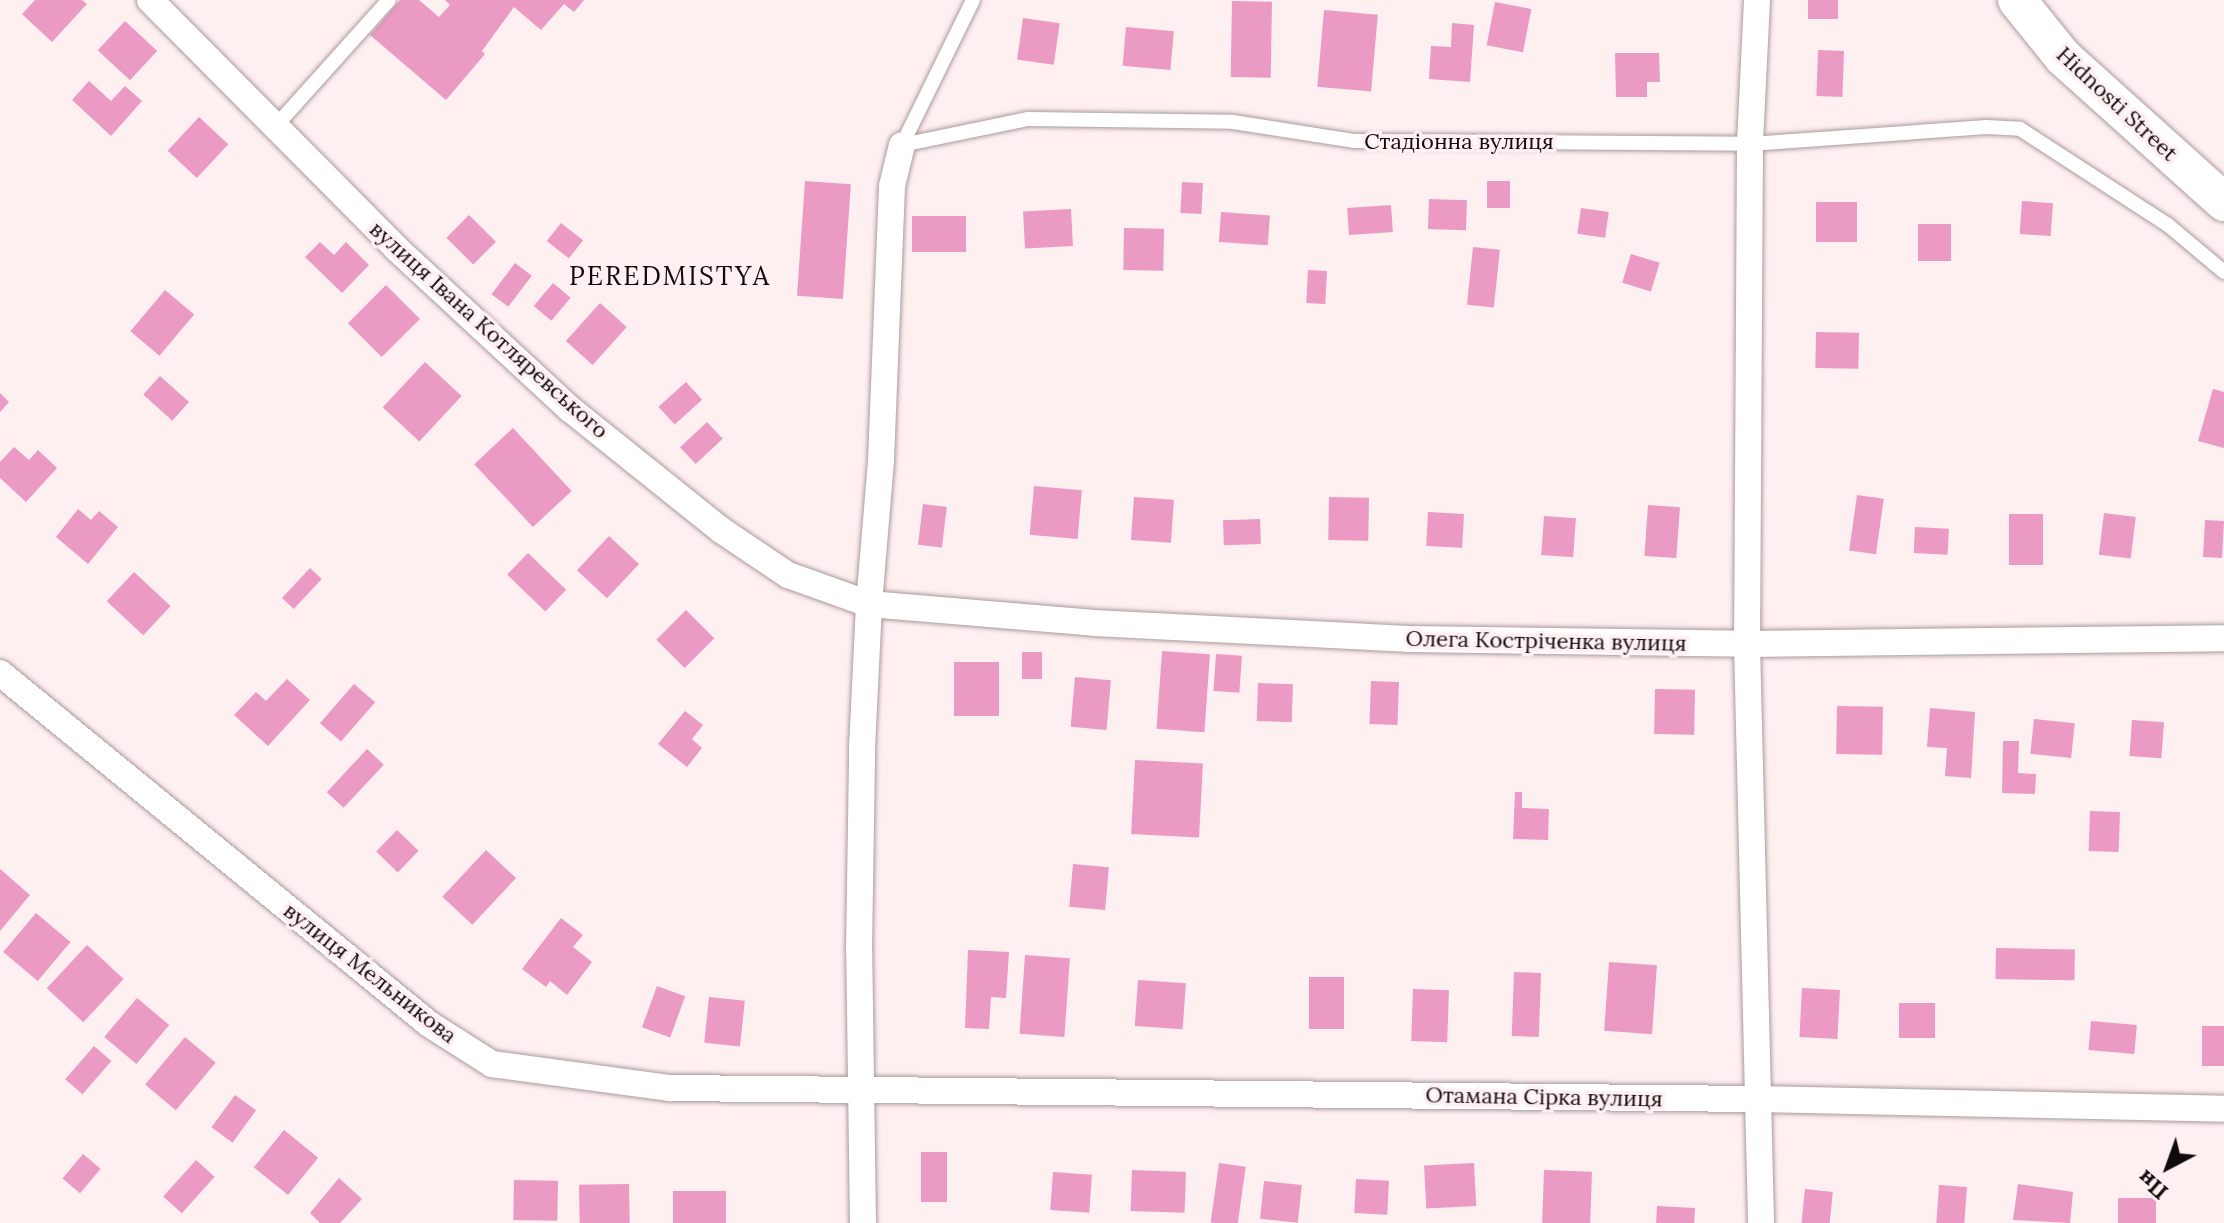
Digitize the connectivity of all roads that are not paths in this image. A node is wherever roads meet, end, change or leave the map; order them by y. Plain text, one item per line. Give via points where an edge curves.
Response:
1 (150, 0) edge
2 (389, 0) edge
3 (973, 0) edge
4 (1757, 0) edge
5 (2017, 0) edge
6 (274, 128) junction
7 (1750, 144) junction
8 (902, 145) junction
9 (2224, 202) edge
10 (2224, 272) edge
11 (869, 604) junction
12 (2224, 638) edge
13 (1747, 644) junction
14 (0, 673) edge
15 (863, 1091) junction
16 (1758, 1099) junction
17 (2224, 1109) edge
18 (863, 1223) edge
19 (1761, 1223) edge

1 - 6 street, вулиця Івана Котляревського
2 - 6 lane
3 - 8 lane
4 - 7 street
5 - 9 main road, Hidnosti Street via 2063,57
6 - 11 street, вулиця Івана Котляревського via 593,428 721,530 788,575
7 - 8 lane, Стадіонна вулиця via 1354,141 1233,122 1028,119
7 - 10 lane, Стадіонна вулиця via 2020,129 2168,225
7 - 13 street
8 - 11 street via 892,186 881,460
11 - 13 street, Олега Костріченка вулиця via 1094,623 1408,639
11 - 15 street via 859,950
12 - 13 street, Олега Костріченка вулиця
13 - 16 street
14 - 15 street, вулиця Мельникова via 429,1024 492,1064 670,1088
15 - 16 street, Отамана Сірка вулиця
15 - 18 street
16 - 17 street, Отамана Сірка вулиця
16 - 19 street

